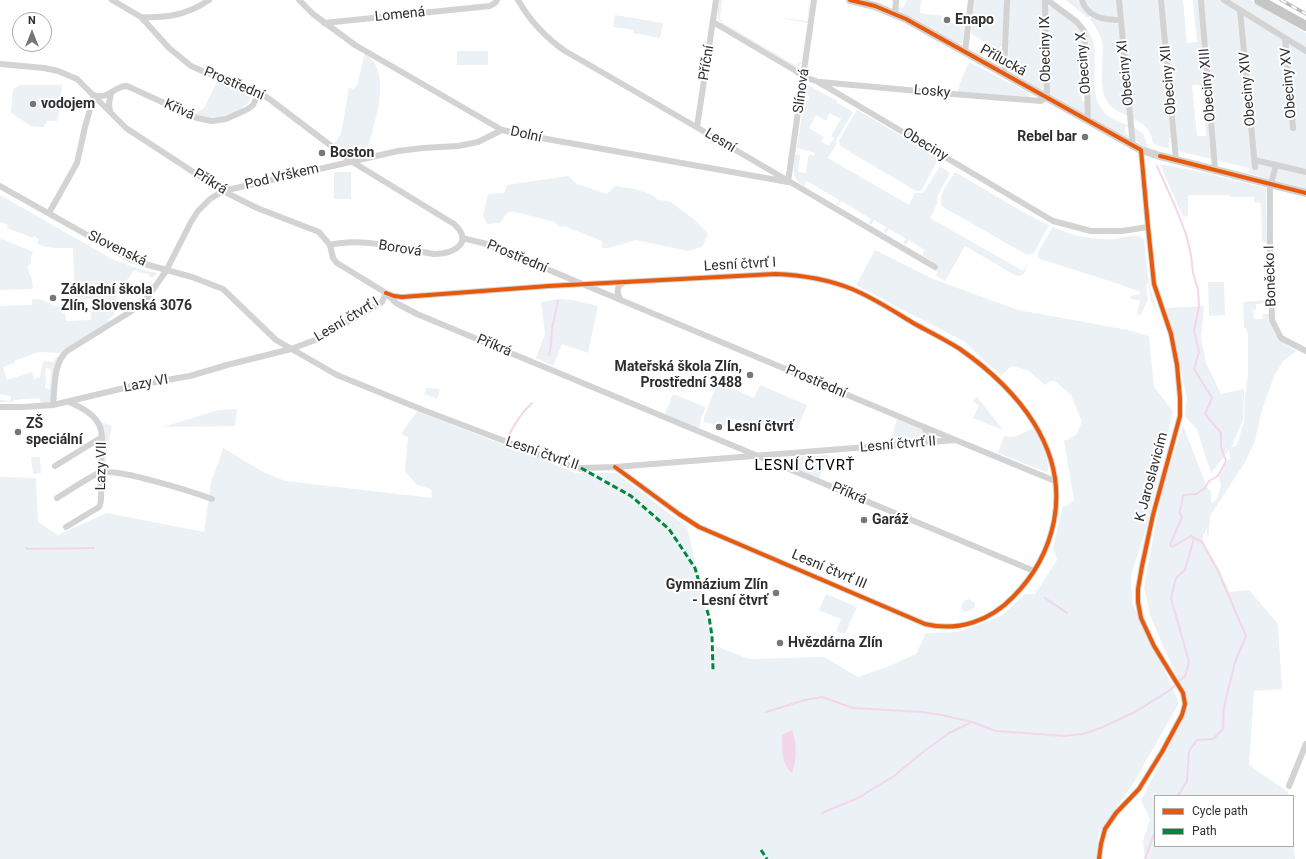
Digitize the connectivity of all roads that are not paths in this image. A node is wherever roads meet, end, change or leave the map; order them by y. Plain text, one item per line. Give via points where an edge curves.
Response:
1 (112, 0) edge
2 (209, 0) edge
3 (299, 0) edge
4 (497, 0) edge
5 (518, 0) edge
6 (716, 0) edge
7 (814, 0) edge
8 (850, 0) edge
9 (896, 0) edge
10 (971, 0) edge
11 (1007, 0) edge
12 (1082, 0) edge
13 (1118, 0) edge
14 (1161, 0) edge
15 (1201, 0) edge
16 (1224, 0) edge
17 (1259, 0) edge
18 (863, 1) edge
19 (1045, 1) edge
20 (1240, 10) junction
21 (895, 14) junction
22 (141, 17) junction
23 (1121, 20) junction
24 (714, 22) junction
25 (324, 23) junction
26 (1306, 26) edge
27 (1285, 38) junction
28 (1306, 51) edge
29 (965, 52) junction
30 (0, 64) edge
31 (1004, 74) junction
32 (804, 77) junction
33 (816, 81) junction
34 (258, 92) junction
35 (111, 94) junction
36 (94, 95) junction
37 (1046, 97) junction
38 (111, 113) junction
39 (1088, 121) junction
40 (698, 127) junction
41 (1293, 128) dead end
42 (502, 130) junction
43 (1133, 146) junction
44 (1142, 150) junction
45 (1176, 160) junction
46 (1254, 160) junction
47 (351, 161) junction
48 (1276, 165) junction
49 (1255, 168) dead end
50 (1215, 169) junction
51 (1306, 172) edge
52 (788, 182) junction
53 (1271, 184) junction
54 (0, 186) edge
55 (224, 191) junction
56 (1306, 194) edge
57 (49, 213) junction
58 (1148, 227) junction
59 (462, 238) junction
60 (330, 245) junction
61 (935, 267) dead end
62 (166, 271) junction
63 (553, 272) junction
64 (625, 282) junction
65 (583, 284) junction
66 (549, 286) junction
67 (386, 293) junction
68 (416, 296) junction
69 (621, 300) junction
70 (413, 311) junction
71 (291, 349) junction
72 (1306, 351) edge
73 (69, 402) junction
74 (53, 405) junction
75 (0, 407) edge
76 (924, 428) junction
77 (102, 437) junction
78 (955, 440) junction
79 (921, 442) junction
80 (754, 455) junction
81 (55, 466) dead end
82 (615, 467) junction
83 (100, 472) junction
84 (1055, 480) junction
85 (57, 498) dead end
86 (212, 499) dead end
87 (66, 527) dead end
88 (1034, 571) junction
89 (1306, 744) edge
90 (1288, 786) dead end
91 (1099, 859) edge

1 - 22 street, Prostřední
2 - 22 street via 184,13
3 - 25 street, Dolní
4 - 25 street, Lomená via 490,6
5 - 40 street, Lesní via 531,21 556,44
6 - 24 street, Příční
7 - 32 street, Slínová
8 - 18 street, Přílucká
9 - 21 street
10 - 29 street
11 - 31 street
12 - 23 street, Obeciny X via 1086,9 1098,18
13 - 23 street, Obeciny XI
14 - 45 street, Obeciny XII
15 - 50 street, Obeciny XIII
16 - 20 street
17 - 26 main road
18 - 21 street, Přílucká
19 - 37 street, Obeciny IX
19 - 39 street, Obeciny X via 1077,22 1084,31
20 - 27 street
20 - 46 street, Obeciny XIV
21 - 29 street, Přílucká
22 - 34 street, Prostřední via 191,66
23 - 43 street, Obeciny XI
24 - 32 street, Obeciny
24 - 40 street, Příční
25 - 42 street, Dolní via 355,45
27 - 28 street
27 - 41 street, Obeciny XV
29 - 31 street, Přílucká
30 - 36 street, Příkrá via 58,71 77,79
31 - 37 street, Přílucká
32 - 33 street, Obeciny
32 - 52 street, Slínová
33 - 37 street, Losky via 1042,101
33 - 58 street, Obeciny via 1053,221 1091,231 1122,231
34 - 35 street, Křivá via 253,105 248,109 226,119 212,121 197,118 127,86 119,87
34 - 47 street, Prostřední
35 - 36 street, Křivá
35 - 38 street
36 - 38 street, Příkrá
36 - 57 street via 77,163
37 - 39 street, Přílucká
38 - 55 street, Příkrá via 126,128
39 - 43 street, Přílucká
40 - 52 street, Lesní
42 - 47 street, Pod Vrškem via 478,142 398,151
42 - 52 street, Dolní
43 - 44 street, Přílucká
44 - 45 street, Přílucká
44 - 58 street, K Jaroslavicím
45 - 50 street, Přílucká
46 - 48 street
46 - 49 street, Obeciny XIV
47 - 55 street, Pod Vrškem
47 - 59 street, Prostřední via 450,222 460,230
48 - 51 street
48 - 53 street, Boněcko I
50 - 53 street, Přílucká
52 - 61 street, Lesní
53 - 56 street, Přílucká
53 - 72 street, Boněcko I via 1272,320 1281,338
54 - 57 street, Slovenská
55 - 60 street, Příkrá via 273,215 317,230
55 - 62 street, Pod Vrškem via 210,199 198,211
57 - 62 street, Slovenská via 130,259
58 - 91 street, K Jaroslavicím via 1154,284 1170,334 1176,365 1180,416 1153,515 1138,588 1138,602 1141,618 1183,693 1185,704 1175,728 1139,789 1105,829
59 - 60 street, Borová via 454,250 446,254 358,242
59 - 63 street, Prostřední via 487,244
60 - 67 street, Příkrá via 333,258 339,265
62 - 71 street, Slovenská via 223,289 276,340
62 - 74 street, Pod Vrškem via 146,298 130,312 63,355 58,366
63 - 65 street, Prostřední
63 - 66 street via 554,282
64 - 65 street, Lesní čtvrť I
64 - 69 street via 620,284 617,290
64 - 84 street, Lesní čtvrť I via 792,274 852,289 958,348 996,378 1022,405 1036,425 1046,446
65 - 66 street, Lesní čtvrť I
65 - 69 street, Prostřední
66 - 68 street, Lesní čtvrť I
67 - 68 street, Lesní čtvrť I via 402,297
67 - 70 street, Příkrá via 396,303
67 - 71 street, Lesní čtvrť I via 379,304 318,339
68 - 70 street via 410,304
69 - 76 street, Prostřední
70 - 80 street, Příkrá
71 - 73 street, Lazy VI via 227,364 190,376 137,385
71 - 82 street, Lesní čtvrť II via 344,378 566,464 581,468
73 - 74 street, Lazy VI
73 - 77 street, Lazy VII via 82,408 97,421
74 - 75 street, Lazy VI
76 - 78 street, Prostřední
76 - 79 street via 926,436
77 - 81 street
77 - 83 street, Lazy VII
78 - 79 street, Lesní čtvrť II
78 - 84 street, Prostřední
79 - 80 street, Lesní čtvrť II
80 - 82 street, Lesní čtvrť II
80 - 88 street, Příkrá
82 - 88 street, Lesní čtvrť III via 699,527 925,624 962,626 991,615 1012,598
83 - 85 street
83 - 86 street via 129,475 178,487
83 - 87 street, Lazy VII via 100,506
84 - 88 street, Lesní čtvrť I via 1057,504 1053,528 1046,551
89 - 90 street

